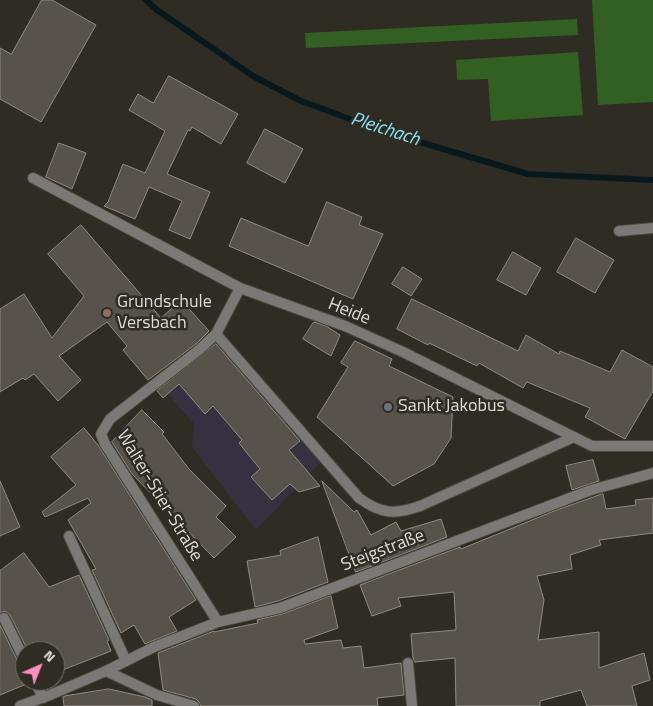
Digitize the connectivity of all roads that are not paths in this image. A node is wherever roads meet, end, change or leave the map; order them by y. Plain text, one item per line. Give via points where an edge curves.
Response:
1 (33, 178) dead end
2 (653, 228) edge
3 (619, 230) dead end
4 (240, 288) junction
5 (216, 334) junction
6 (574, 437) junction
7 (653, 446) edge
8 (653, 473) edge
9 (69, 536) dead end
10 (4, 618) dead end
11 (218, 622) junction
12 (16, 641) edge
13 (126, 661) junction
14 (408, 663) dead end
15 (106, 671) junction
16 (40, 691) edge
17 (43, 698) junction
18 (20, 706) edge
19 (194, 706) edge
20 (412, 706) edge

1 - 4 street, Heide
2 - 3 street
4 - 5 street, Walter-Stier-Straße
4 - 6 street, Heide via 346,326
5 - 6 street via 359,498 372,508 402,512 420,506
5 - 11 street, Walter-Stier-Straße via 110,419 102,434 105,444
6 - 7 street, Heide via 592,446
8 - 11 street, Steigstraße via 591,490 280,608
9 - 13 street
10 - 12 street
11 - 13 street, Steigstraße
13 - 15 street, Steigstraße
14 - 20 street
15 - 17 street, Steigstraße
15 - 19 street via 157,694
16 - 17 street
17 - 18 street, Steigstraße

